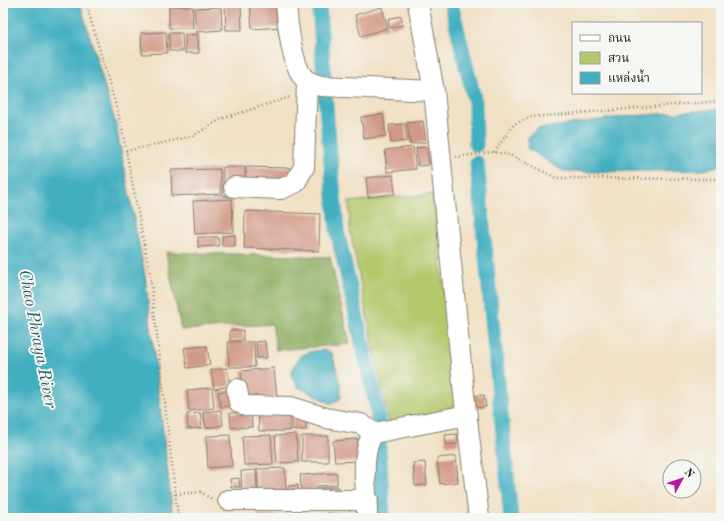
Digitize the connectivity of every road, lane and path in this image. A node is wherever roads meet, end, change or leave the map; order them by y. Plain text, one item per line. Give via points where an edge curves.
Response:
1 (86, 3) edge
2 (286, 3) edge
3 (418, 3) edge
4 (307, 81) junction
5 (434, 91) junction
6 (721, 101) edge
7 (126, 151) junction
8 (494, 152) junction
9 (441, 159) junction
10 (721, 179) edge
11 (234, 187) dead end
12 (237, 389) dead end
13 (467, 415) junction
14 (374, 433) junction
15 (176, 494) junction
16 (228, 500) joint
17 (367, 509) edge
18 (178, 518) edge
19 (479, 518) edge

1 - 7 path via 121,124
2 - 4 street via 290,40 300,73
3 - 5 street
4 - 5 street via 321,86
4 - 7 path via 289,99 221,119 193,136
4 - 11 street via 304,167 295,183 281,190
5 - 9 street
6 - 8 path via 532,117 514,124
7 - 15 path via 150,274
8 - 9 path
8 - 10 path via 510,155 556,178
9 - 13 street
12 - 14 street via 239,402 246,406 291,407 326,418 361,424
13 - 14 street
13 - 19 street
14 - 17 street via 369,440 365,465
15 - 16 path via 201,492 212,500
15 - 18 path
16 - 17 street

